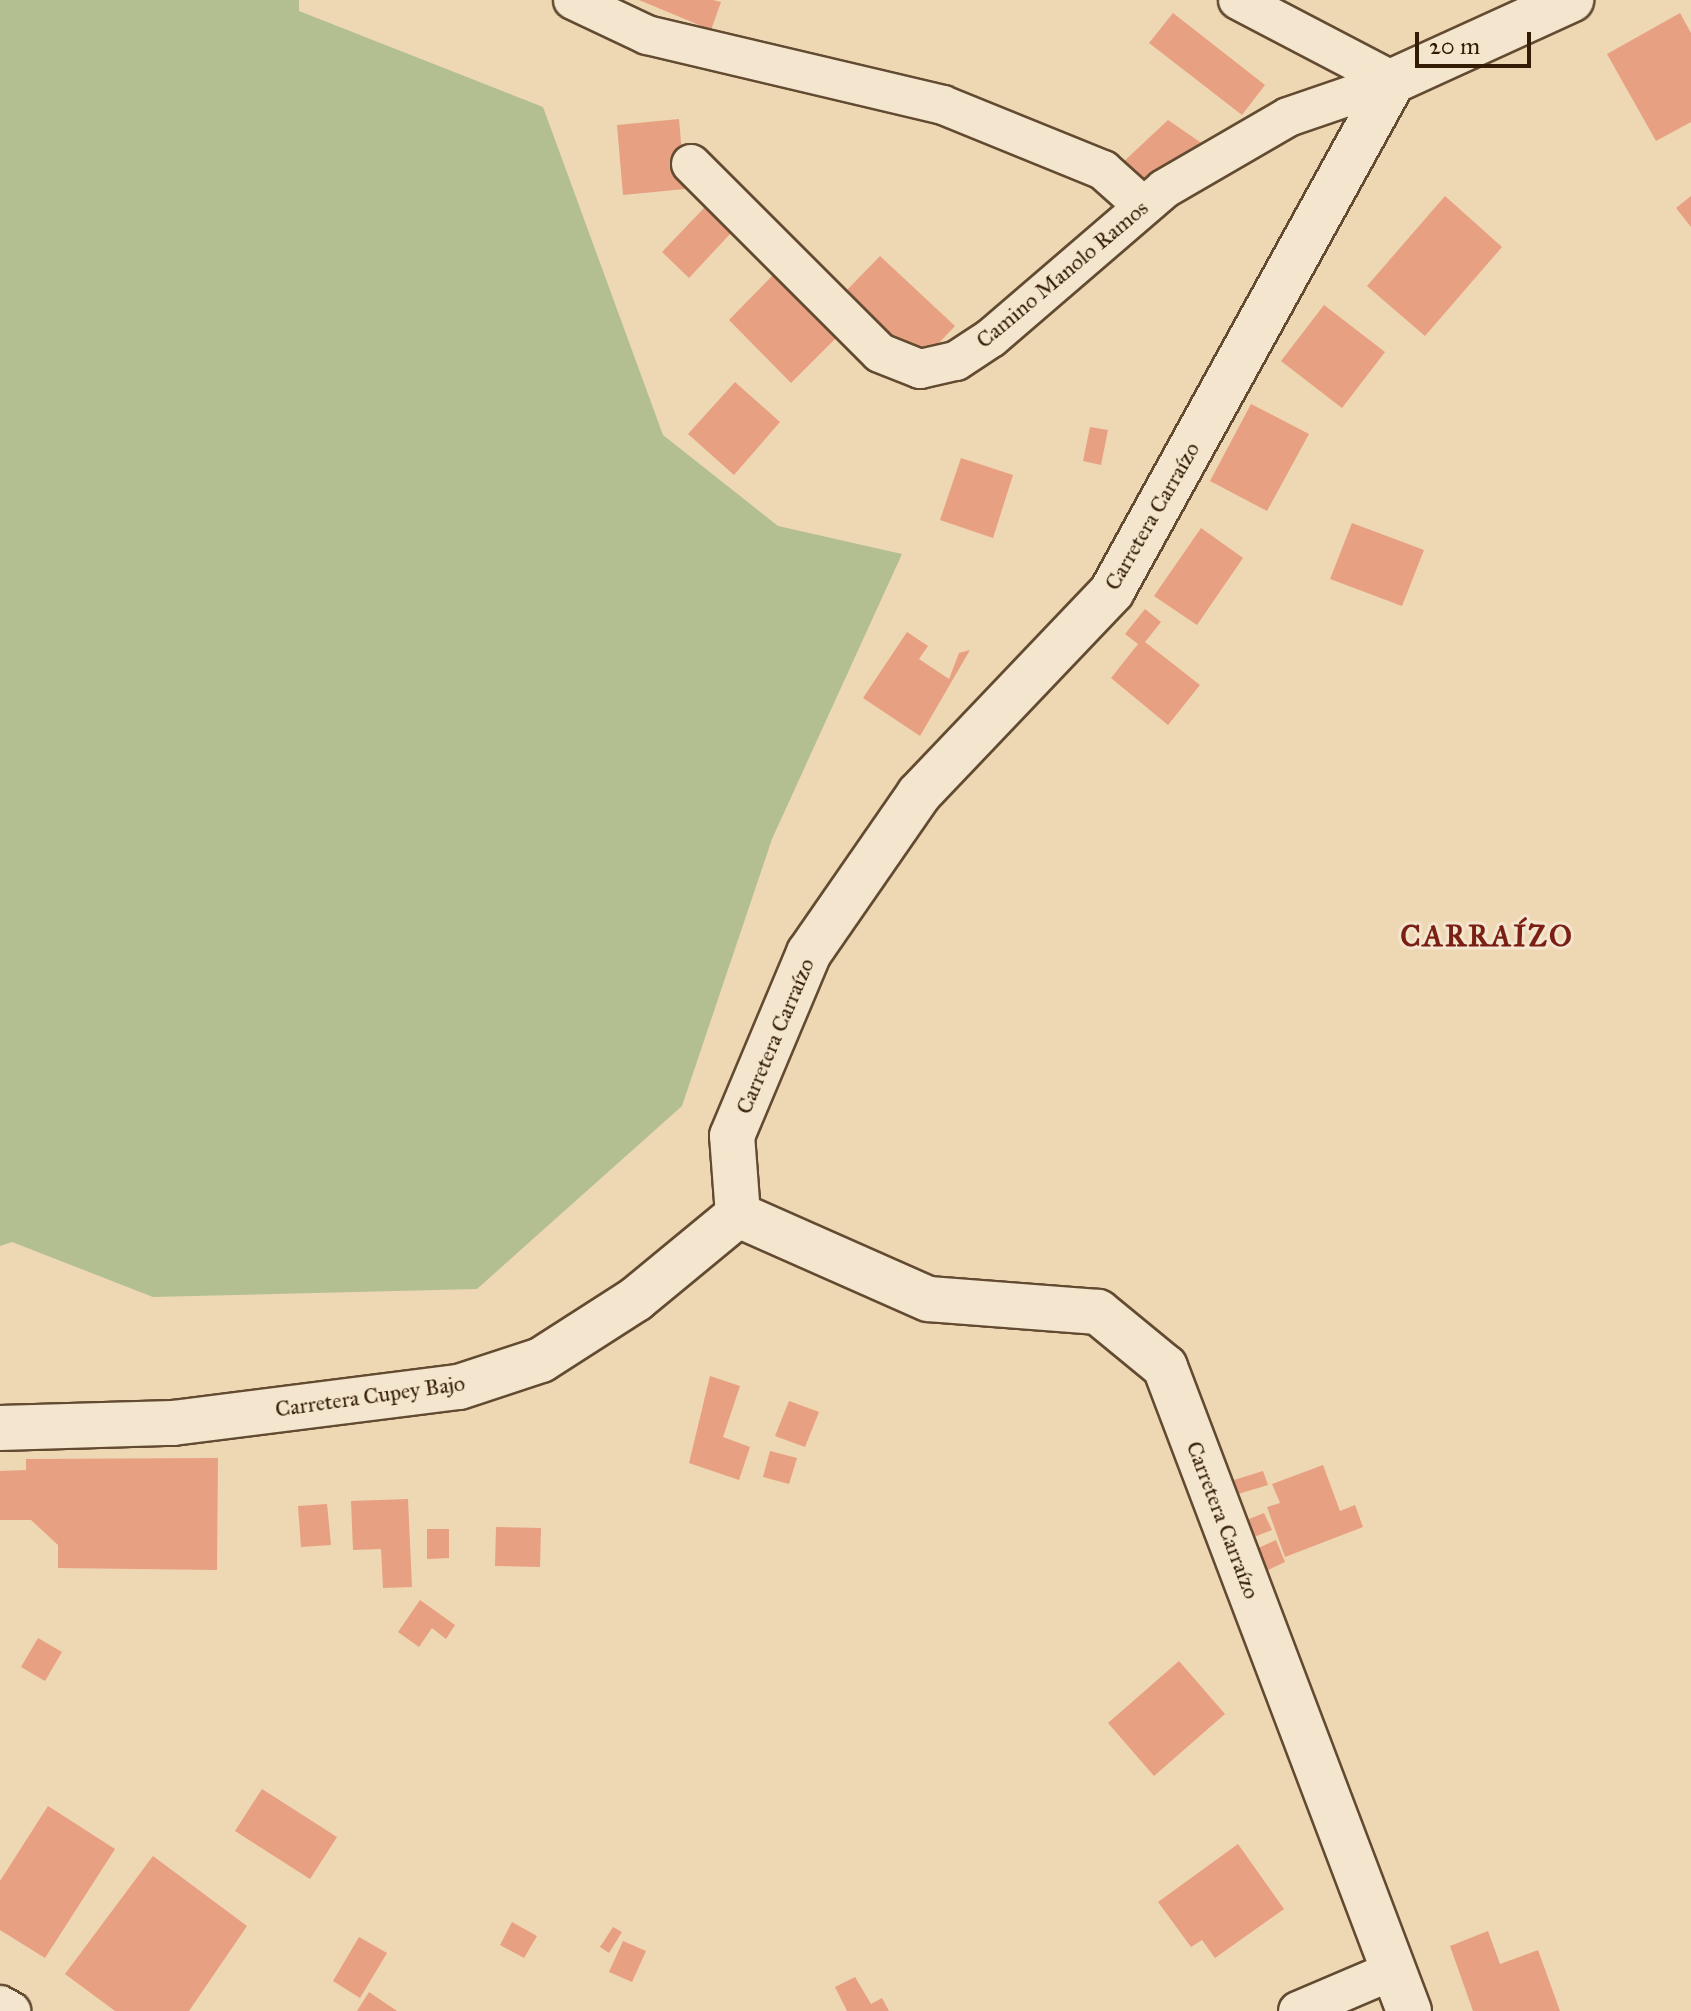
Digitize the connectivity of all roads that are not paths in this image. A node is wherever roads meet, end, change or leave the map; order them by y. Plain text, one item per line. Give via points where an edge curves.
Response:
1 (573, 0) edge
2 (1238, 0) edge
3 (1571, 0) edge
4 (1393, 81) junction
5 (691, 164) dead end
6 (1142, 205) junction
7 (738, 1215) junction
8 (0, 1428) edge
9 (1392, 1971) junction
10 (0, 2005) edge
11 (11, 2011) edge
12 (1298, 2011) edge
13 (1409, 2011) edge

1 - 6 street via 647,35 958,111 1103,170
2 - 4 street
3 - 4 street
4 - 6 street, Camino Manolo Ramos via 1288,117
4 - 7 street, Carretera Carraízo via 1112,591 919,794 809,953 732,1136
5 - 6 street, Camino Manolo Ramos via 880,353 920,369 956,361 991,338
7 - 8 street, Carretera Cupey Bajo via 636,1299 541,1360 459,1387 173,1423
7 - 9 street, Carretera Carraízo via 928,1299 1098,1312 1165,1367
9 - 12 street
9 - 13 street, Carretera Carraízo
10 - 11 street

